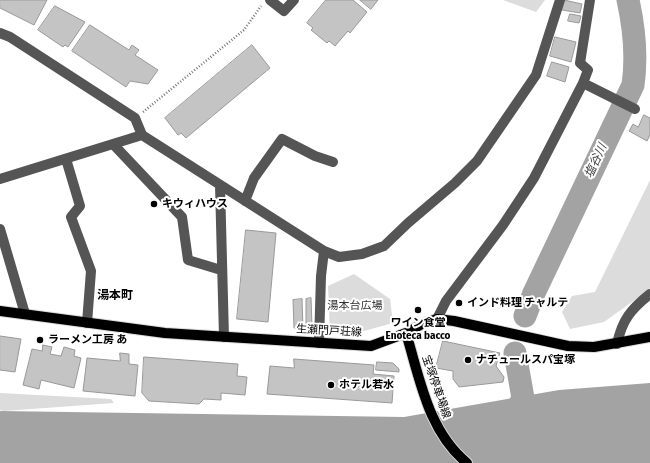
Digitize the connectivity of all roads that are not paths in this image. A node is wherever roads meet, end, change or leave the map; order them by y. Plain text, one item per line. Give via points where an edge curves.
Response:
1 (270, 0) edge
2 (294, 0) edge
3 (560, 0) edge
4 (590, 0) edge
5 (0, 33) edge
6 (584, 83) junction
7 (635, 109) dead end
8 (142, 135) junction
9 (113, 144) junction
10 (66, 159) junction
11 (333, 162) dead end
12 (0, 179) edge
13 (220, 185) junction
14 (246, 202) junction
15 (0, 229) edge
16 (324, 251) junction
17 (221, 270) junction
18 (650, 294) edge
19 (0, 311) edge
20 (25, 314) junction
21 (437, 319) junction
22 (87, 323) junction
23 (406, 333) junction
24 (224, 337) junction
25 (650, 337) edge
26 (319, 343) junction
27 (617, 344) junction
28 (467, 463) edge

1 - 2 street via 284,11
3 - 16 street via 536,75 478,161 384,246 362,254 339,257
4 - 6 street via 580,62 588,70
5 - 8 street via 135,118
6 - 7 street
6 - 21 street via 534,178 446,301
8 - 9 street
8 - 13 street
9 - 10 street
9 - 17 street via 182,217 188,260
10 - 12 street
10 - 22 street via 80,206 71,217 92,270
11 - 14 street via 282,139 254,178
13 - 14 street
13 - 17 street
14 - 16 street
15 - 20 street
16 - 26 street
17 - 24 street
18 - 27 street via 635,306 620,327
19 - 20 main road, 生瀬門戸荘線
20 - 22 main road, 生瀬門戸荘線
21 - 23 main road, 生瀬門戸荘線
21 - 27 main road, 生瀬門戸荘線 via 568,346 594,347
22 - 24 main road, 生瀬門戸荘線 via 165,333
23 - 26 main road, 生瀬門戸荘線 via 371,346
23 - 28 main road, 宝塚停車場線 via 434,422 445,440
24 - 26 main road, 生瀬門戸荘線
25 - 27 main road, 生瀬門戸荘線

